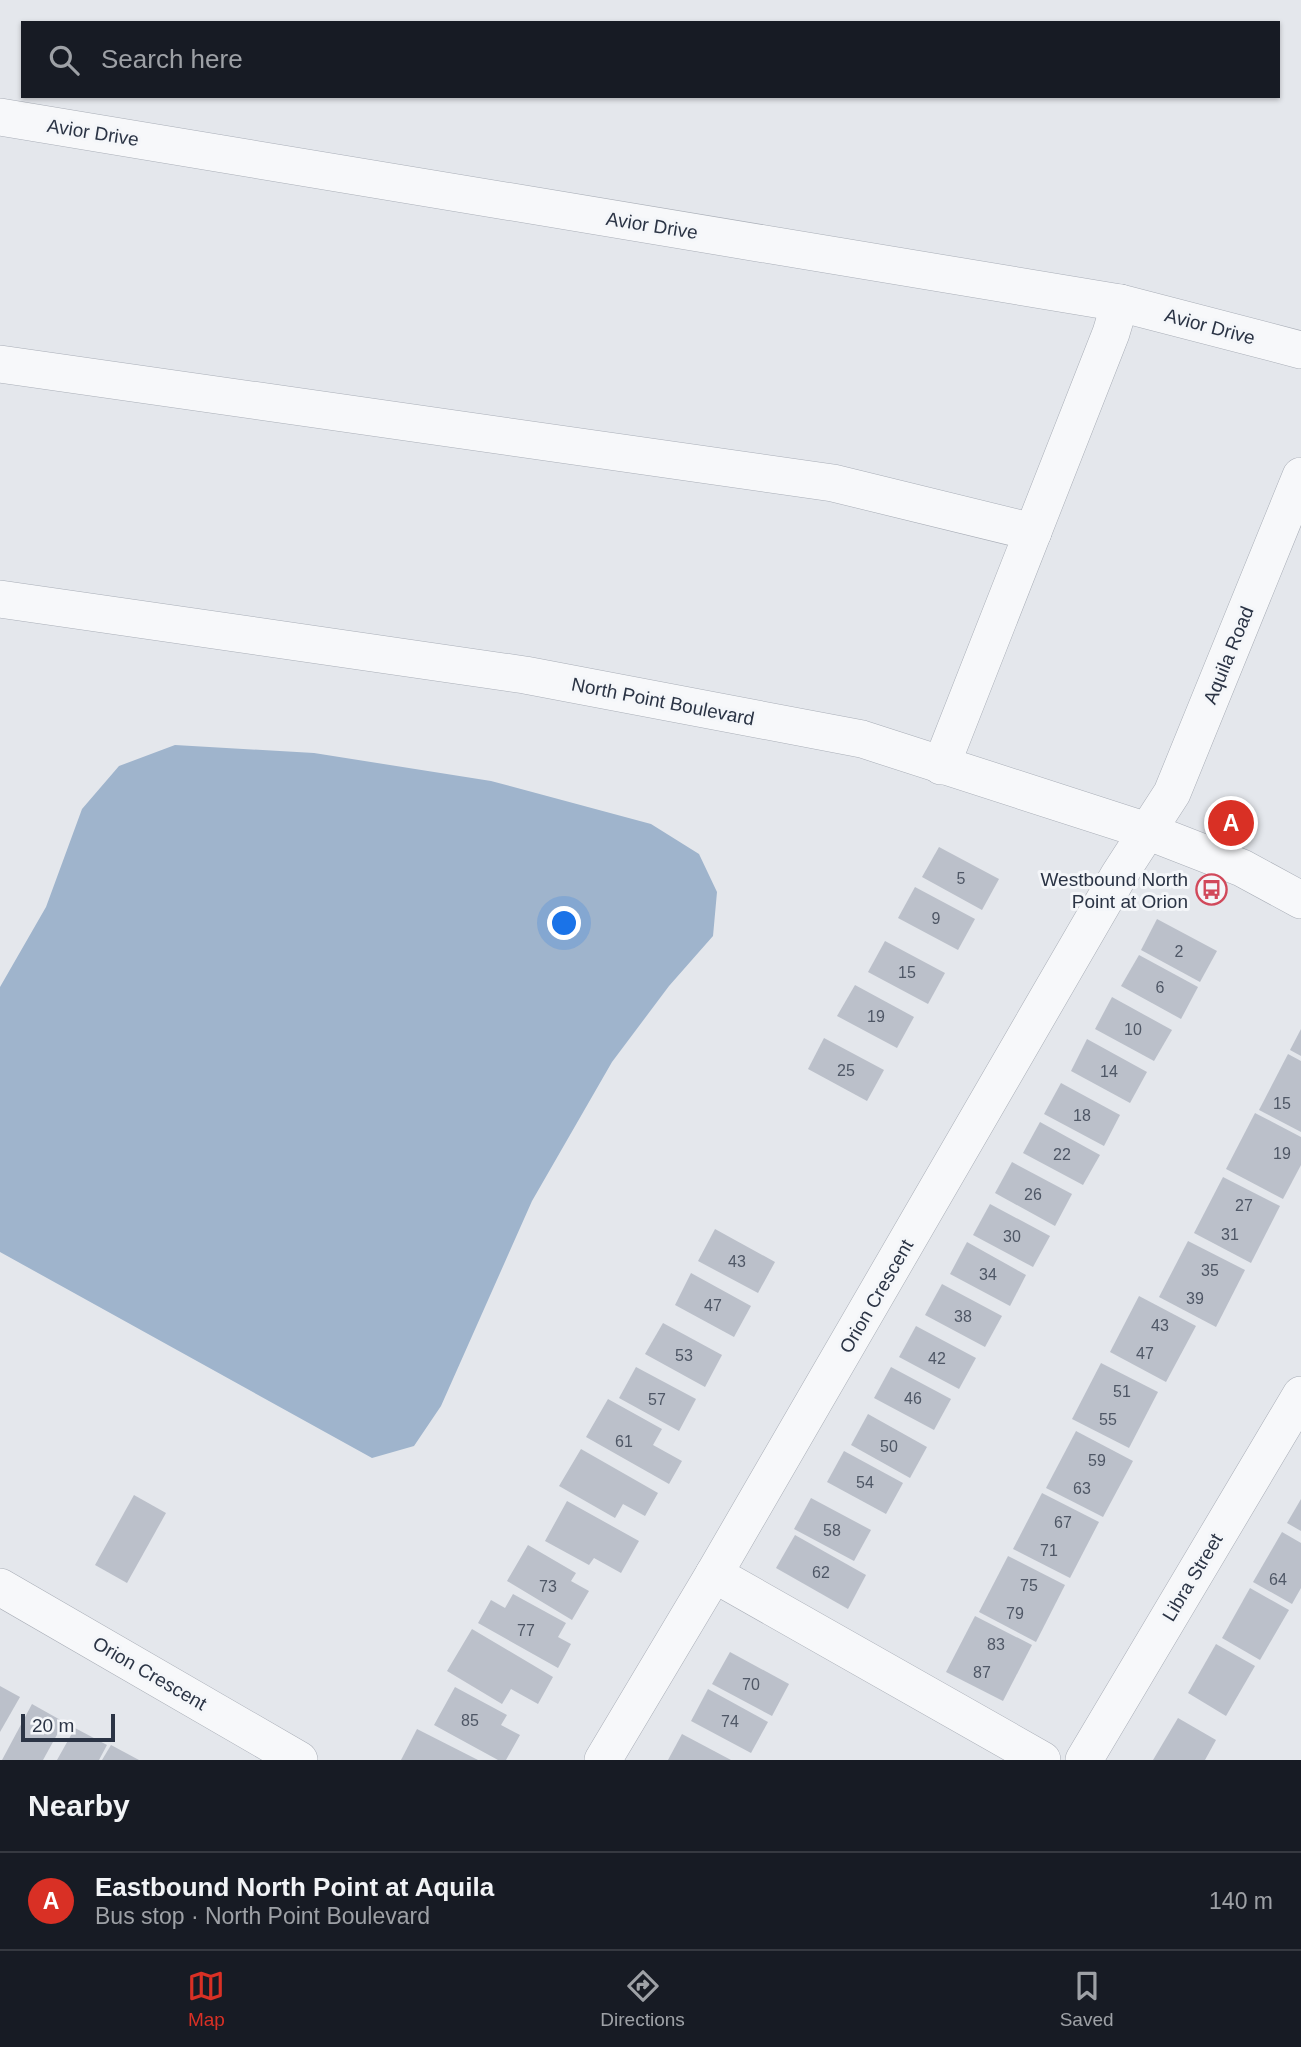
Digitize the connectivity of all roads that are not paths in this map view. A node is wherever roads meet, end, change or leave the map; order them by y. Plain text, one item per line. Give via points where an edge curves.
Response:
1 (0, 117) edge
2 (1120, 303) junction
3 (1301, 350) edge
4 (0, 364) edge
5 (1301, 476) edge
6 (1033, 532) junction
7 (0, 599) edge
8 (941, 766) junction
9 (1147, 831) junction
10 (1301, 900) edge
11 (1301, 1395) edge
12 (714, 1574) junction
13 (0, 1587) edge
14 (299, 1760) edge
15 (603, 1760) edge
16 (1042, 1760) edge
17 (1084, 1760) edge

1 - 2 street, Avior Drive
2 - 3 street, Avior Drive
2 - 6 street
4 - 6 street via 833,483
5 - 9 street, Aquila Road via 1172,793
6 - 8 street
7 - 8 street, North Point Boulevard via 525,675 862,738
8 - 9 street, North Point Boulevard
9 - 10 street, North Point Boulevard via 1242,868
9 - 12 street, Orion Crescent
11 - 17 street, Libra Street
12 - 15 street, Orion Crescent
12 - 16 street
13 - 14 street, Orion Crescent

